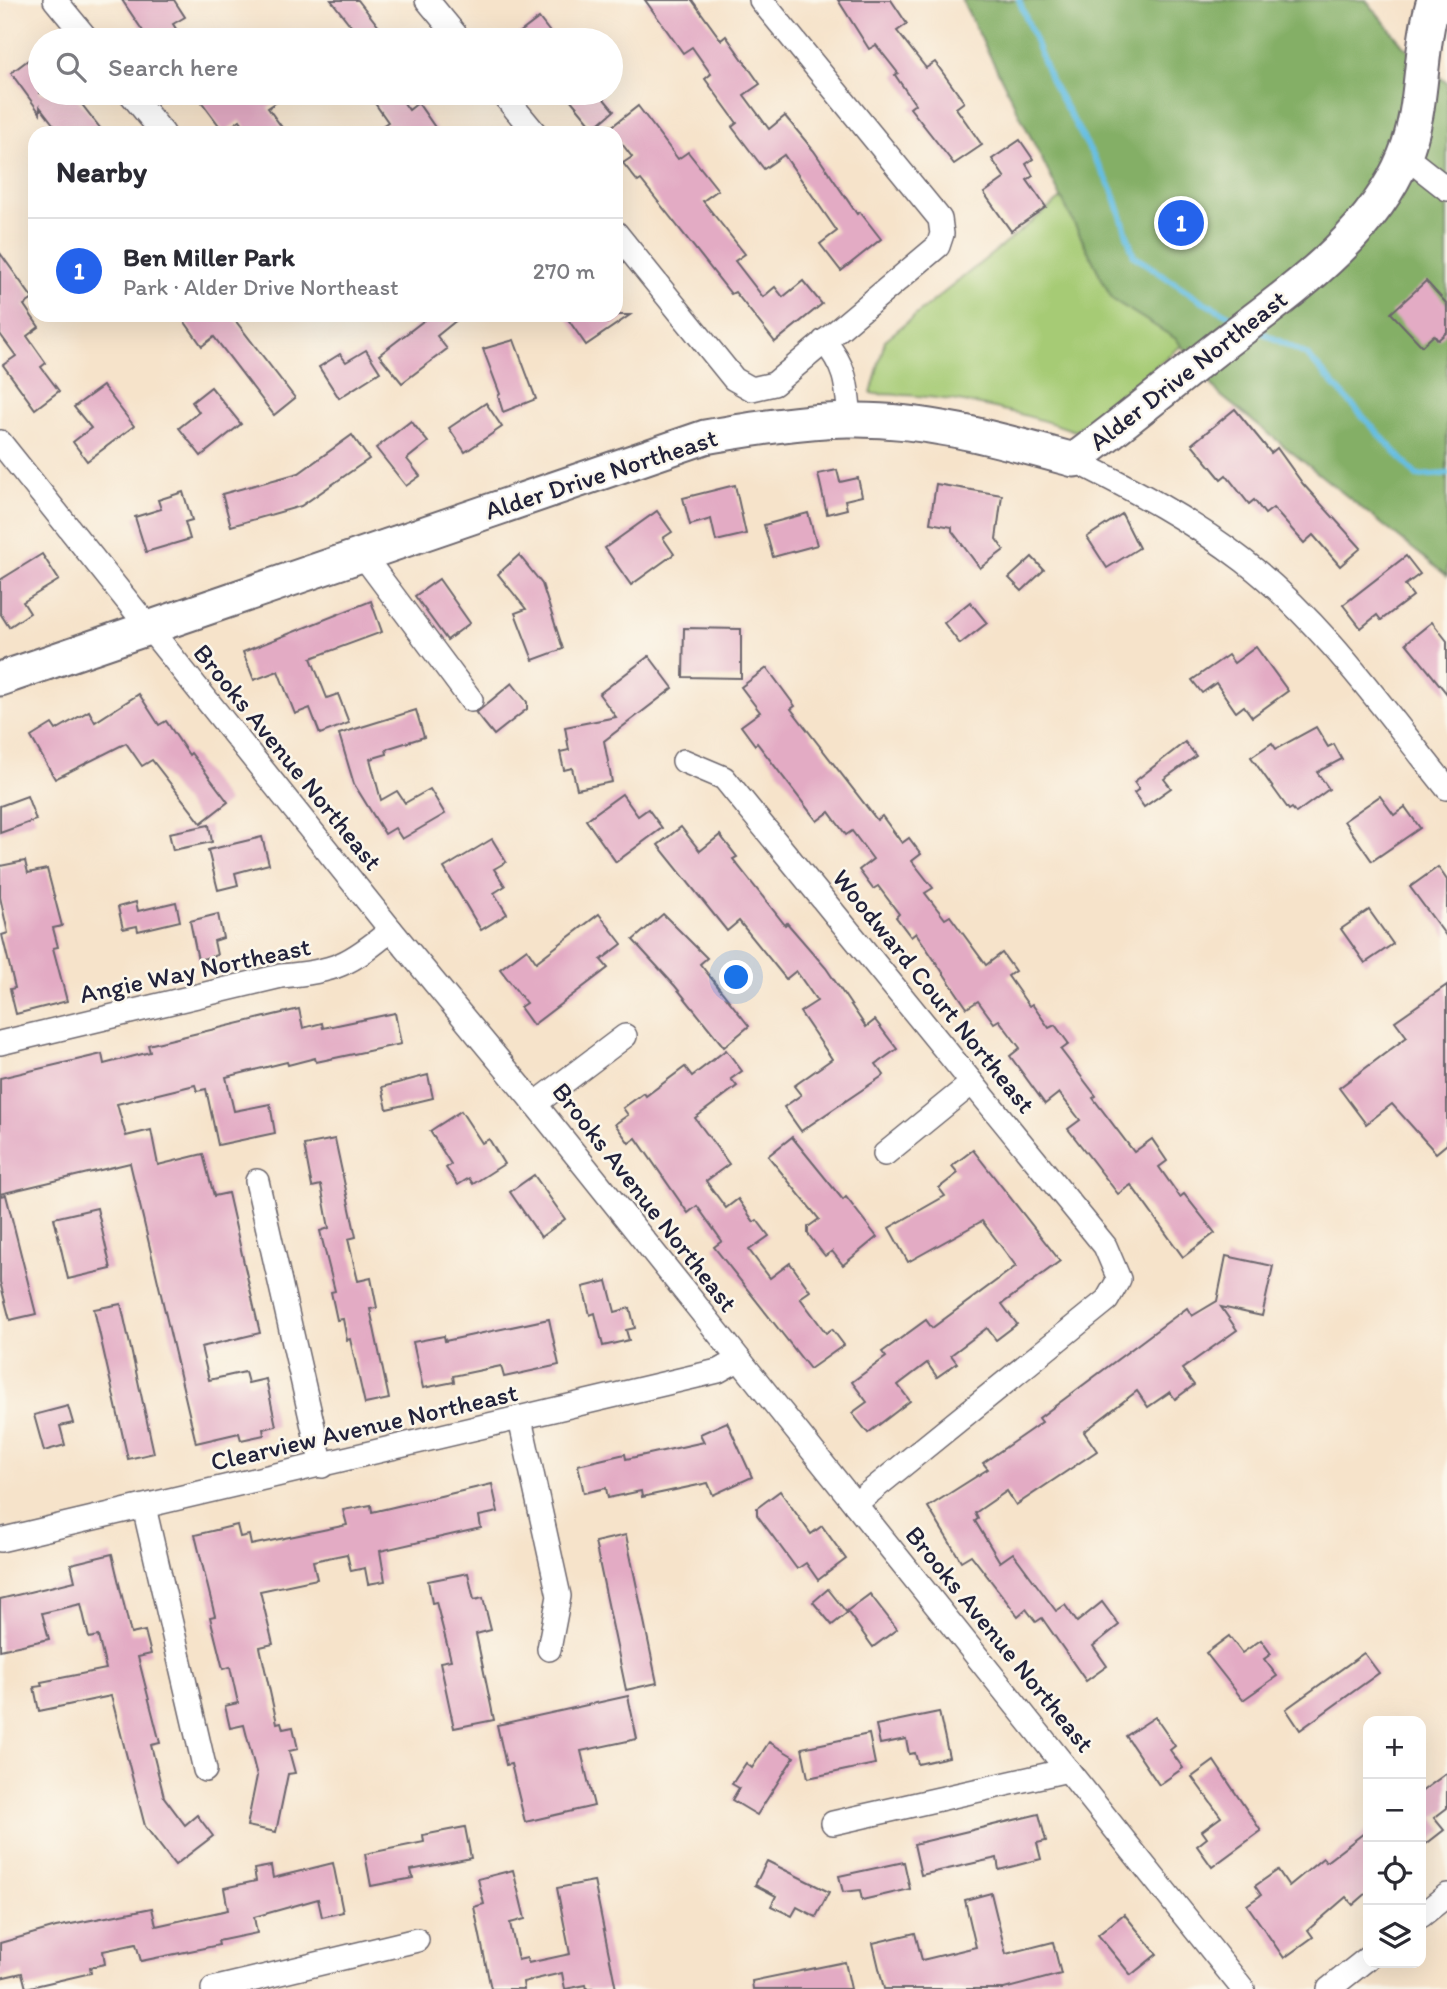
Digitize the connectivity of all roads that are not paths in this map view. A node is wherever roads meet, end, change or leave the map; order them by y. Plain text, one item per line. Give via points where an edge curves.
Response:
1 (55, 0) edge
2 (427, 0) edge
3 (761, 0) edge
4 (1434, 0) edge
5 (78, 28) edge
6 (450, 28) edge
7 (140, 105) edge
8 (512, 105) edge
9 (157, 126) edge
10 (529, 126) edge
11 (1405, 156) junction
12 (1447, 188) edge
13 (623, 242) edge
14 (824, 341) junction
15 (850, 420) junction
16 (0, 442) edge
17 (1074, 460) junction
18 (362, 554) junction
19 (148, 628) junction
20 (0, 679) edge
21 (471, 700) dead end
22 (684, 761) dead end
23 (1447, 788) edge
24 (391, 930) junction
25 (625, 1036) dead end
26 (0, 1043) edge
27 (972, 1083) junction
28 (535, 1104) junction
29 (885, 1154) dead end
30 (257, 1181) dead end
31 (738, 1360) junction
32 (520, 1419) junction
33 (322, 1466) junction
34 (855, 1504) junction
35 (145, 1507) junction
36 (0, 1540) edge
37 (549, 1649) dead end
38 (205, 1770) dead end
39 (1068, 1770) junction
40 (833, 1823) dead end
41 (1447, 1895) edge
42 (1426, 1912) edge
43 (417, 1940) dead end
44 (1363, 1962) edge
45 (277, 1982) edge
46 (213, 1989) edge
47 (1240, 1989) edge
48 (1329, 1989) edge

1 - 5 street
2 - 6 street
3 - 14 street via 940,219 942,234 929,257
4 - 11 street, Alder Drive Northeast
7 - 9 street
8 - 10 street
11 - 12 street
11 - 17 street, Alder Drive Northeast via 1363,223 1305,279
13 - 14 street via 734,379 752,390 774,384
14 - 15 street via 839,359 847,380
15 - 17 street, Alder Drive Northeast via 996,438
15 - 18 street, Alder Drive Northeast via 705,437
16 - 19 street, Brooks Avenue Northeast
17 - 23 street via 1151,498 1272,584 1334,649
18 - 19 street, Alder Drive Northeast
18 - 21 street
19 - 20 street, Alder Drive Northeast
19 - 24 street, Brooks Avenue Northeast
22 - 27 street, Woodward Court Northeast via 724,778
24 - 26 street, Angie Way Northeast via 353,960 326,970 281,975
24 - 28 street, Brooks Avenue Northeast
25 - 28 street
27 - 29 street
27 - 34 street, Woodward Court Northeast via 1105,1246 1119,1279 1107,1300
28 - 31 street, Brooks Avenue Northeast
30 - 33 street
31 - 32 street, Clearview Avenue Northeast via 718,1371
31 - 34 street, Brooks Avenue Northeast
32 - 33 street, Clearview Avenue Northeast
32 - 37 street via 559,1596
33 - 35 street, Clearview Avenue Northeast
34 - 39 street, Brooks Avenue Northeast
35 - 36 street, Clearview Avenue Northeast
35 - 38 street
39 - 40 street
39 - 47 street, Brooks Avenue Northeast
41 - 42 street
43 - 45 street
44 - 48 street
45 - 46 street

